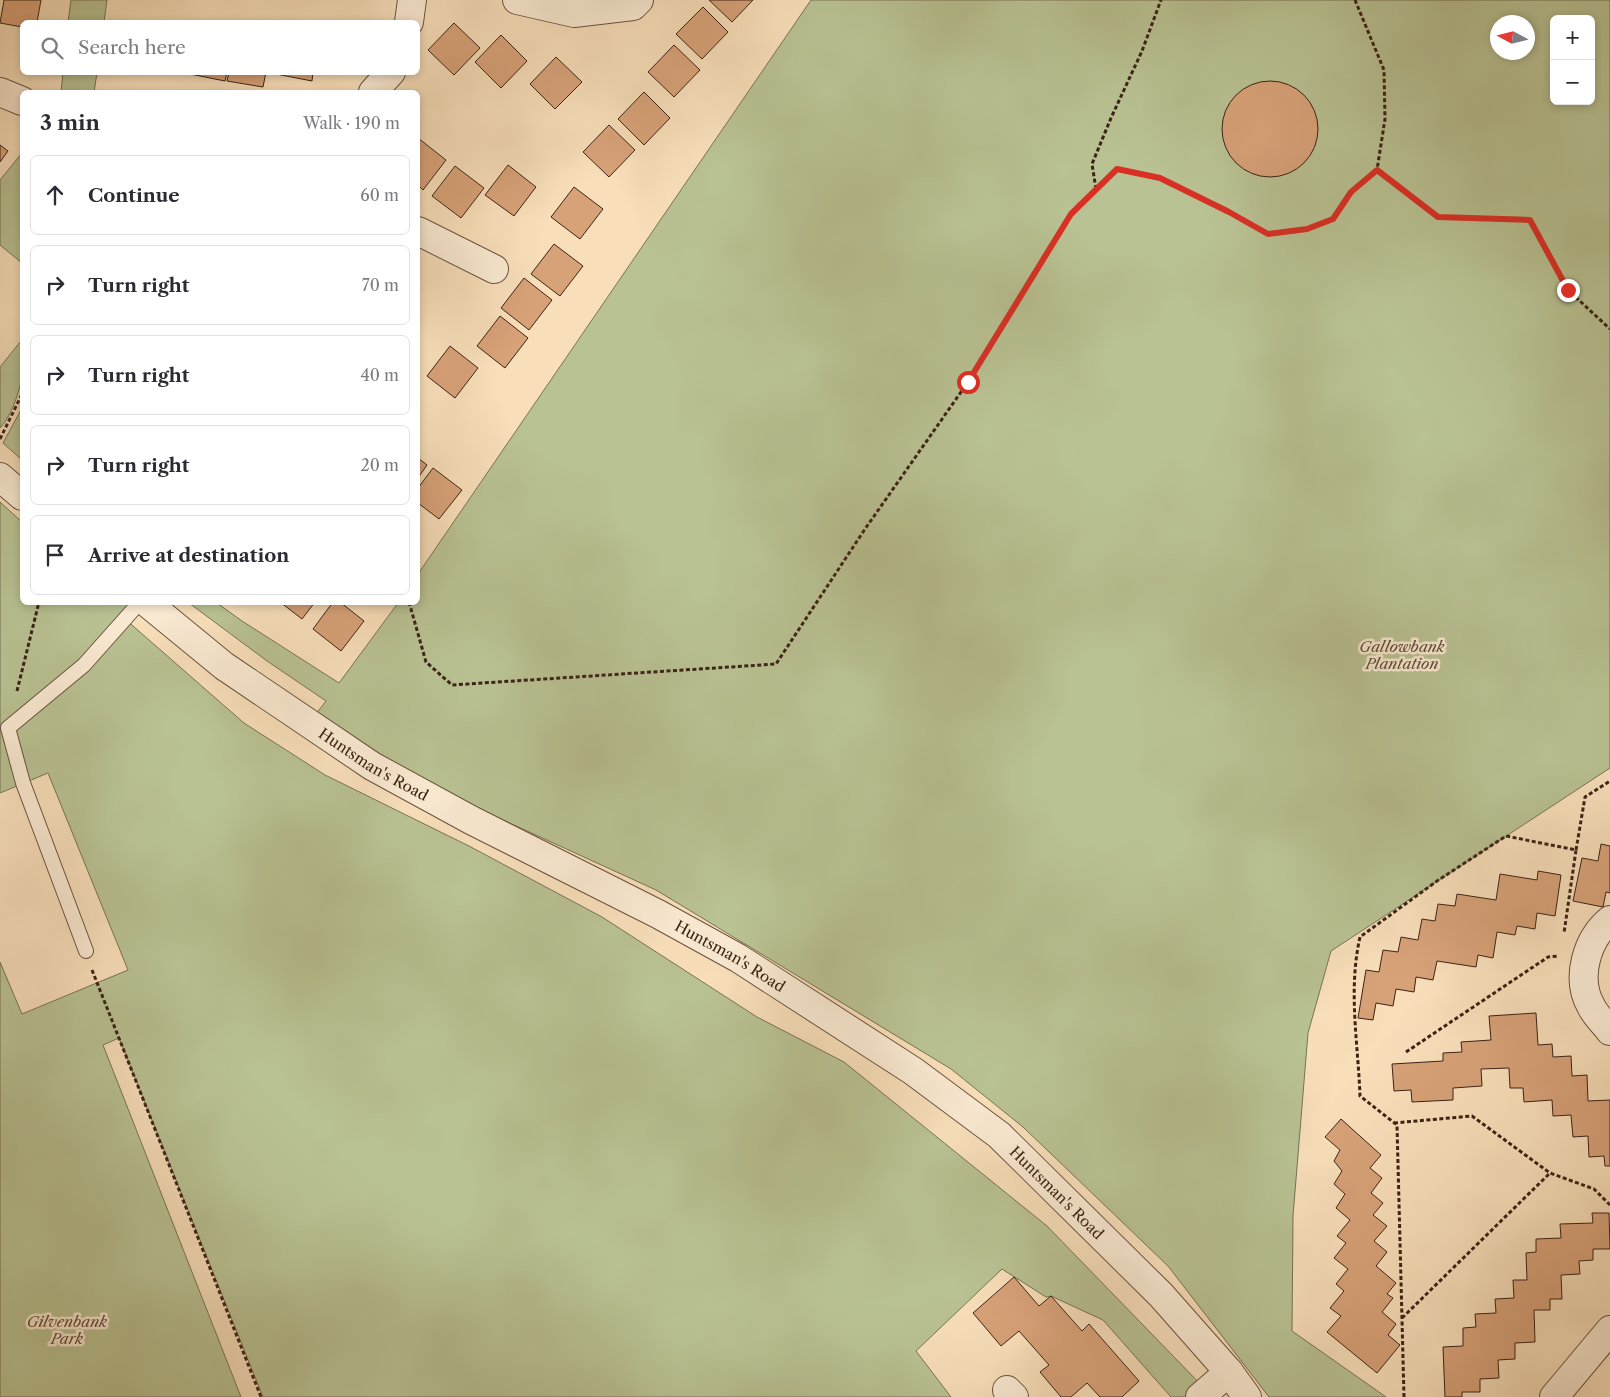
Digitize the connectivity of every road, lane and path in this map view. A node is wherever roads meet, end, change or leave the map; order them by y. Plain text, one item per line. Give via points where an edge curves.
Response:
1 (412, 0) edge
2 (517, 0) edge
3 (639, 0) edge
4 (1161, 0) edge
5 (1355, 0) edge
6 (408, 20) edge
7 (388, 75) edge
8 (376, 90) edge
9 (0, 92) edge
10 (20, 100) edge
11 (1377, 170) junction
12 (1096, 190) junction
13 (420, 232) edge
14 (494, 269) dead end
15 (1610, 329) edge
16 (20, 398) edge
17 (0, 439) edge
18 (0, 477) edge
19 (20, 494) edge
20 (38, 605) edge
21 (137, 605) edge
22 (150, 605) edge
23 (410, 605) edge
24 (8, 728) junction
25 (1610, 781) edge
26 (1576, 850) junction
27 (1610, 920) edge
28 (1563, 937) dead end
29 (86, 950) joint
30 (1574, 950) junction
31 (1560, 956) junction
32 (1610, 1031) edge
33 (1406, 1052) dead end
34 (1394, 1123) junction
35 (1550, 1173) junction
36 (1610, 1205) edge
37 (1402, 1319) junction
38 (1610, 1330) edge
39 (1229, 1372) junction
40 (261, 1397) edge
41 (1200, 1397) edge
42 (1246, 1397) edge
43 (1404, 1397) edge
44 (1554, 1397) edge

1 - 6 street
2 - 3 street via 574,13 633,6
4 - 12 path via 1092,164
5 - 11 path via 1384,70 1385,119
7 - 8 street
9 - 10 street
11 - 12 path via 1351,192 1333,219 1307,229 1268,234 1160,178 1117,169
11 - 15 path via 1438,217 1530,220 1568,290
12 - 23 path via 1071,214 968,382 776,664 452,685 426,662
13 - 14 street
16 - 17 path
18 - 19 street
20 - 24 path
21 - 24 lane via 84,665
22 - 39 street, Huntsman's Road via 224,666 372,766 738,958 912,1070 999,1135 1161,1295
24 - 29 lane via 23,782
25 - 26 path via 1585,797
26 - 28 path
26 - 34 path via 1506,836 1360,937 1355,960 1354,1020 1360,1096
27 - 30 street
29 - 40 path via 96,984
30 - 31 path
30 - 31 path
30 - 32 street via 1590,1005
31 - 33 path via 1548,957
34 - 35 path via 1472,1116
34 - 37 path via 1397,1125
35 - 36 path via 1594,1189
35 - 37 path
37 - 43 path
38 - 44 street
39 - 41 street
39 - 42 street, Huntsman's Road

